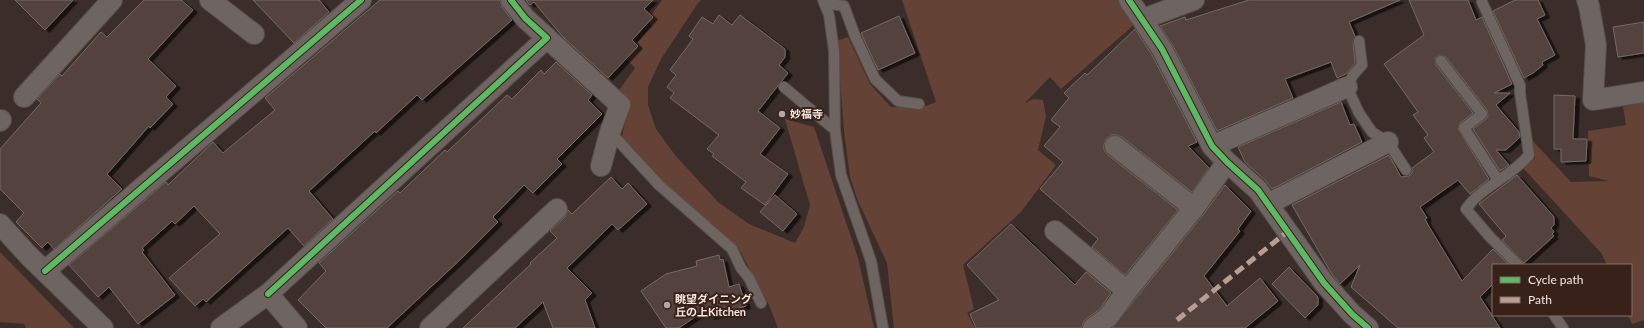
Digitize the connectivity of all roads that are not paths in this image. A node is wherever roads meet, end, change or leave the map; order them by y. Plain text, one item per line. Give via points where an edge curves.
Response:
1 (112, 0) edge
2 (210, 0) edge
3 (361, 0) edge
4 (511, 0) edge
5 (1129, 0) edge
6 (1194, 0) edge
7 (1587, 0) edge
8 (824, 1) edge
9 (1482, 2) dead end
10 (1142, 19) junction
11 (254, 34) dead end
12 (547, 38) junction
13 (1358, 41) dead end
14 (1441, 61) dead end
15 (784, 87) dead end
16 (1347, 87) junction
17 (1644, 92) edge
18 (24, 97) dead end
19 (919, 104) dead end
20 (835, 130) junction
21 (610, 132) junction
22 (1388, 142) junction
23 (1115, 146) dead end
24 (1212, 146) junction
25 (1227, 162) junction
26 (601, 166) dead end
27 (1406, 170) dead end
28 (1498, 180) junction
29 (1268, 204) junction
30 (1194, 208) junction
31 (557, 209) dead end
32 (0, 224) edge
33 (1055, 231) dead end
34 (1517, 264) edge
35 (45, 271) junction
36 (1127, 291) junction
37 (268, 294) junction
38 (761, 303) dead end
39 (1555, 316) edge
40 (103, 328) edge
41 (221, 328) edge
42 (297, 328) edge
43 (430, 328) edge
44 (883, 328) edge
45 (1093, 328) edge
46 (1368, 328) edge
47 (1563, 328) edge

1 - 18 street
2 - 11 street
3 - 35 street via 284,61
4 - 12 street via 525,18
5 - 10 street
6 - 10 street
7 - 17 street via 1596,46 1593,100
8 - 19 lane via 844,6 875,79 898,101
8 - 20 lane via 829,15 834,51
9 - 28 lane via 1520,85 1529,155 1520,166
10 - 24 street via 1162,49
12 - 21 street via 620,105
12 - 37 street
13 - 16 lane via 1362,66 1353,75
14 - 28 lane via 1482,114 1464,128
15 - 20 lane
16 - 22 lane via 1359,113 1372,132
16 - 24 street
20 - 44 lane via 842,175 871,261
21 - 26 street
21 - 38 lane via 659,185 732,249
22 - 27 lane
22 - 29 street
23 - 30 street
24 - 25 street
25 - 29 street via 1258,190
25 - 30 street
28 - 34 lane via 1473,200 1466,210
29 - 46 street via 1324,283
30 - 36 street
31 - 43 street
32 - 35 street
33 - 36 street
35 - 40 street
36 - 45 street via 1108,317
37 - 41 street
37 - 42 street
39 - 47 lane

